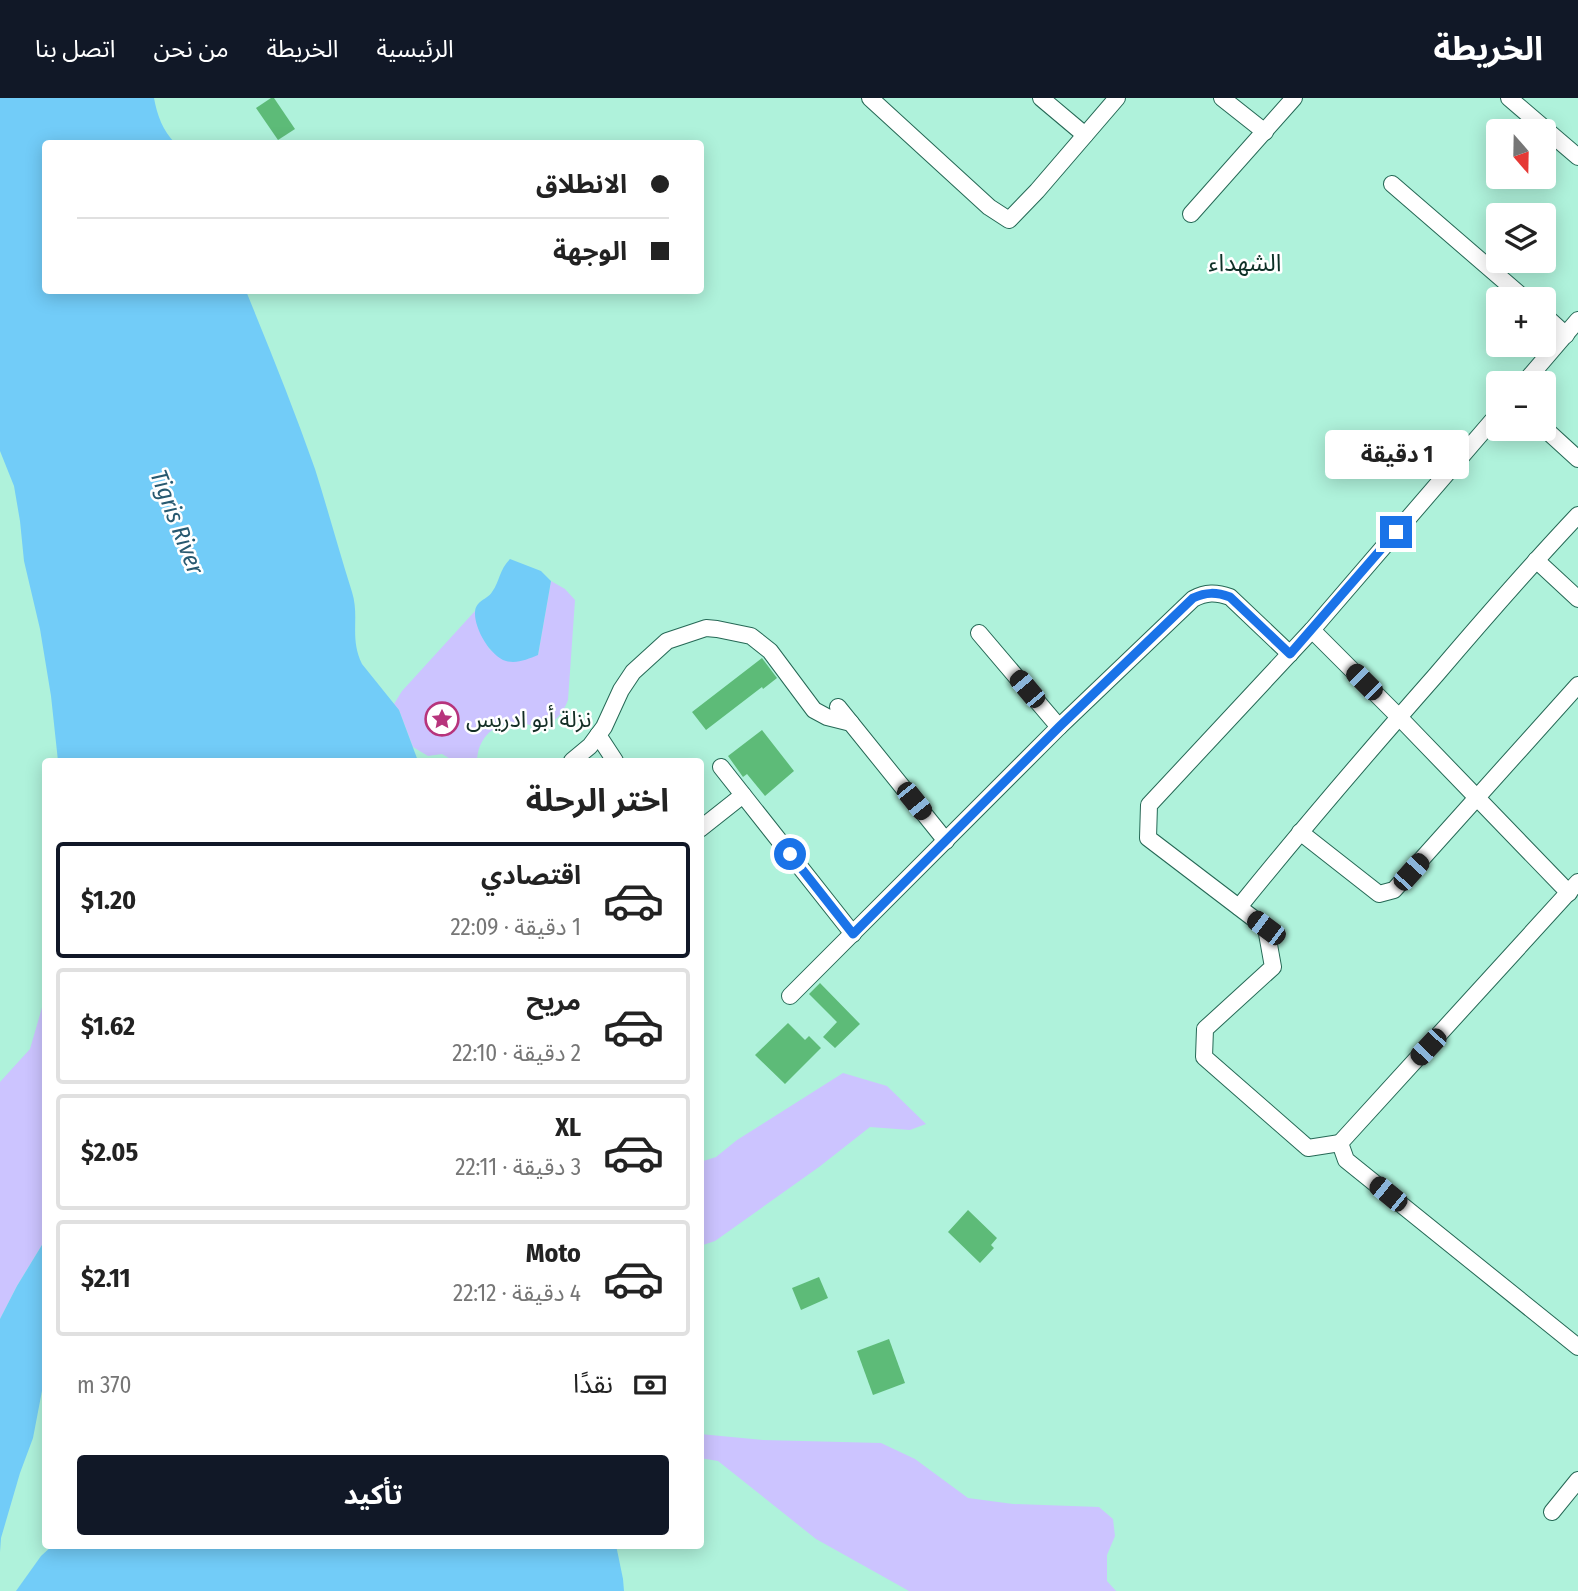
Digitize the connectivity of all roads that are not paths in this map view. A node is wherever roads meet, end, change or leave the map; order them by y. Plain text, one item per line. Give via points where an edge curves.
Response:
1 (870, 98) edge
2 (1041, 98) edge
3 (1117, 98) edge
4 (1222, 98) edge
5 (1294, 98) edge
6 (1509, 98) edge
7 (1265, 132) junction
8 (1085, 135) junction
9 (1578, 157) edge
10 (1392, 184) dead end
11 (1191, 214) dead end
12 (1511, 287) edge
13 (1578, 320) edge
14 (1556, 326) edge
15 (1566, 335) junction
16 (1534, 371) edge
17 (1486, 428) edge
18 (1556, 439) edge
19 (1578, 459) edge
20 (1578, 515) edge
21 (1536, 560) junction
22 (1578, 599) edge
23 (1312, 630) junction
24 (979, 633) dead end
25 (1290, 654) junction
26 (1578, 685) edge
27 (838, 707) dead end
28 (1399, 717) junction
29 (851, 723) junction
30 (1059, 727) junction
31 (598, 735) junction
32 (576, 758) edge
33 (613, 758) edge
34 (722, 767) dead end
35 (743, 795) junction
36 (1477, 799) junction
37 (704, 826) edge
38 (1300, 832) junction
39 (946, 841) junction
40 (1573, 888) edge
41 (1239, 907) junction
42 (853, 934) junction
43 (790, 996) dead end
44 (1340, 1143) junction
45 (1578, 1347) edge
46 (1578, 1480) edge
47 (1552, 1512) dead end

1 - 8 street via 989,207 1009,219
2 - 8 street
3 - 8 street
4 - 7 street
5 - 7 street
6 - 9 street
7 - 11 street
10 - 12 street
13 - 15 street
14 - 15 street
15 - 16 street
17 - 23 street
18 - 19 street
20 - 21 street
21 - 22 street
21 - 28 street
23 - 25 street
23 - 28 street
24 - 30 street
25 - 30 street via 1230,597 1202,594 1185,605
25 - 41 street via 1149,805 1148,838
26 - 36 street
27 - 29 street
28 - 36 street
28 - 38 street
29 - 31 street via 814,710 770,651 751,636 706,628 667,641 633,672
29 - 39 street
30 - 39 street
31 - 32 street
31 - 33 street
34 - 35 street
35 - 37 street
35 - 42 street
36 - 38 street via 1394,890 1379,894
36 - 40 street
38 - 41 street
39 - 42 street
40 - 44 street
41 - 44 street via 1266,928 1273,967 1205,1028 1204,1057 1308,1149
42 - 43 street
44 - 45 street via 1346,1160
46 - 47 street

